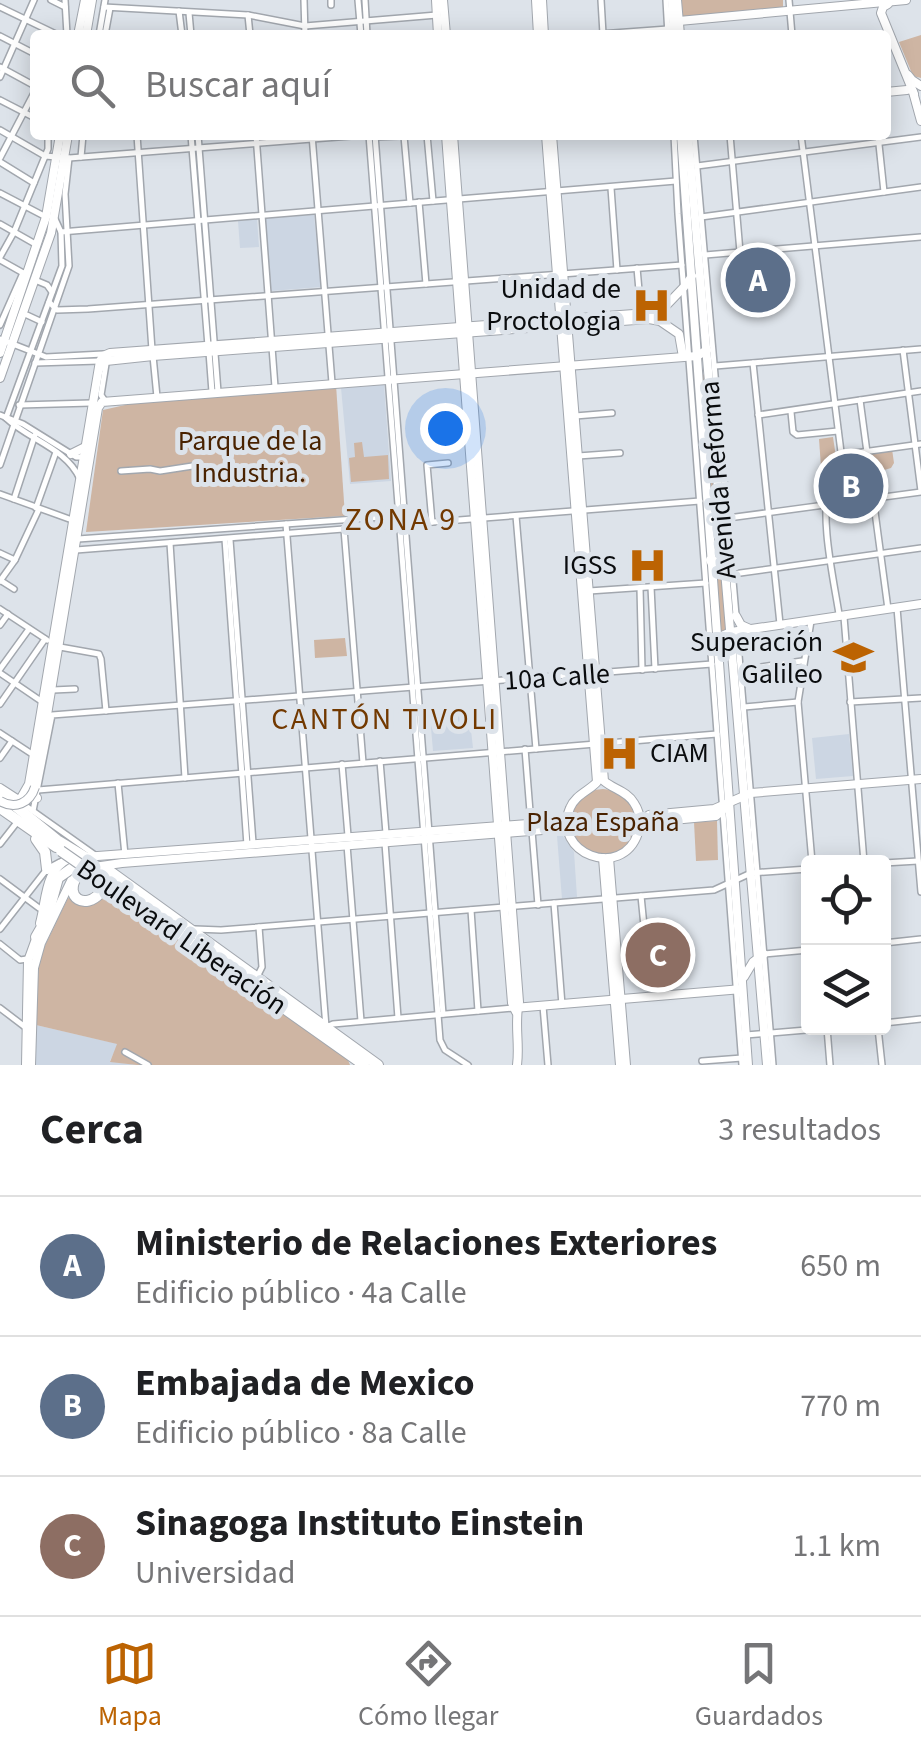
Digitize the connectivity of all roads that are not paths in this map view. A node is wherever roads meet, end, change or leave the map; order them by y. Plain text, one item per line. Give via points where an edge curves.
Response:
1 (34, 0) edge
2 (51, 0) edge
3 (88, 0) edge
4 (304, 0) edge
5 (361, 0) edge
6 (440, 0) edge
7 (539, 0) edge
8 (601, 0) edge
9 (672, 0) edge
10 (789, 0) edge
11 (906, 0) edge
12 (898, 1) edge
13 (864, 2) edge
14 (65, 3) edge
15 (107, 5) edge
16 (0, 7) edge
17 (179, 11) junction
18 (790, 11) junction
19 (189, 12) junction
20 (248, 14) junction
21 (437, 15) junction
22 (884, 16) dead end
23 (25, 19) junction
24 (363, 20) junction
25 (305, 26) junction
26 (48, 30) edge
27 (67, 30) edge
28 (79, 30) edge
29 (86, 30) edge
30 (103, 30) edge
31 (181, 30) edge
32 (191, 30) edge
33 (250, 30) edge
34 (305, 30) edge
35 (364, 30) edge
36 (441, 30) edge
37 (442, 30) edge
38 (541, 30) edge
39 (604, 30) edge
40 (674, 30) edge
41 (792, 30) edge
42 (887, 30) edge
43 (890, 30) edge
44 (891, 33) edge
45 (0, 36) edge
46 (891, 41) edge
47 (14, 44) junction
48 (30, 52) edge
49 (2, 68) edge
50 (906, 71) junction
51 (0, 77) edge
52 (30, 86) edge
53 (921, 86) edge
54 (910, 92) junction
55 (891, 93) edge
56 (30, 99) edge
57 (0, 100) edge
58 (24, 112) junction
59 (30, 115) edge
60 (920, 116) edge
61 (0, 130) edge
62 (11, 137) junction
63 (921, 137) edge
64 (891, 138) edge
65 (48, 140) edge
66 (59, 140) edge
67 (66, 140) edge
68 (83, 140) edge
69 (137, 140) edge
70 (195, 140) edge
71 (256, 140) edge
72 (288, 140) edge
73 (312, 140) edge
74 (370, 140) edge
75 (404, 140) edge
76 (426, 140) edge
77 (449, 140) edge
78 (549, 140) edge
79 (683, 140) edge
80 (684, 140) edge
81 (685, 140) edge
82 (686, 140) edge
83 (730, 140) edge
84 (802, 140) edge
85 (840, 140) edge
86 (874, 140) edge
87 (878, 140) edge
88 (256, 144) junction
89 (196, 148) junction
90 (841, 148) junction
91 (138, 152) junction
92 (803, 152) junction
93 (57, 157) junction
94 (81, 157) junction
95 (0, 160) edge
96 (732, 162) junction
97 (697, 166) junction
98 (676, 182) junction
99 (34, 183) junction
100 (610, 187) junction
101 (921, 187) edge
102 (685, 189) junction
103 (0, 192) edge
104 (554, 192) junction
105 (884, 192) junction
106 (455, 199) junction
107 (678, 199) junction
108 (434, 201) junction
109 (420, 202) junction
110 (810, 202) junction
111 (410, 203) junction
112 (24, 205) junction
113 (377, 205) junction
114 (318, 210) junction
115 (736, 212) junction
116 (262, 215) junction
117 (50, 218) junction
118 (698, 219) junction
119 (202, 220) junction
120 (0, 224) edge
121 (142, 224) junction
122 (64, 231) junction
123 (14, 232) junction
124 (921, 237) edge
125 (704, 241) joint
126 (38, 245) junction
127 (815, 245) junction
128 (740, 252) junction
129 (705, 255) junction
130 (0, 258) edge
131 (682, 265) junction
132 (699, 265) junction
133 (636, 268) junction
134 (617, 270) junction
135 (560, 274) junction
136 (28, 276) junction
137 (692, 276) junction
138 (461, 281) junction
139 (426, 284) junction
140 (383, 287) junction
141 (684, 287) junction
142 (52, 292) junction
143 (324, 292) junction
144 (268, 296) junction
145 (0, 300) edge
146 (208, 300) junction
147 (48, 302) junction
148 (149, 304) junction
149 (10, 305) junction
150 (55, 310) junction
151 (26, 315) dead end
152 (645, 316) junction
153 (42, 322) junction
154 (563, 322) junction
155 (0, 325) edge
156 (464, 330) junction
157 (387, 335) junction
158 (328, 340) junction
159 (5, 341) edge
160 (271, 344) junction
161 (212, 348) junction
162 (921, 349) edge
163 (707, 350) junction
164 (903, 350) junction
165 (0, 353) edge
166 (152, 353) junction
167 (690, 356) junction
168 (830, 357) junction
169 (32, 358) junction
170 (105, 361) junction
171 (753, 364) junction
172 (712, 365) junction
173 (568, 366) junction
174 (467, 373) junction
175 (0, 378) edge
176 (391, 379) junction
177 (332, 383) junction
178 (274, 387) junction
179 (921, 391) edge
180 (20, 392) junction
181 (215, 392) junction
182 (908, 393) junction
183 (714, 394) junction
184 (157, 397) junction
185 (860, 400) junction
186 (105, 401) junction
187 (93, 404) junction
188 (835, 404) junction
189 (20, 405) junction
190 (790, 410) junction
191 (612, 413) dead end
192 (758, 415) junction
193 (575, 416) junction
194 (3, 417) edge
195 (694, 418) junction
196 (15, 423) junction
197 (701, 428) junction
198 (838, 431) junction
199 (35, 435) junction
200 (918, 445) edge
201 (699, 446) junction
202 (56, 452) junction
203 (866, 452) junction
204 (620, 453) dead end
205 (71, 454) joint
206 (86, 454) junction
207 (841, 455) junction
208 (578, 456) junction
209 (448, 463) dead end
210 (0, 465) edge
211 (199, 465) dead end
212 (121, 471) dead end
213 (80, 479) junction
214 (718, 487) junction
215 (921, 493) edge
216 (0, 494) edge
217 (725, 495) junction
218 (873, 498) junction
219 (14, 499) junction
220 (700, 501) junction
221 (826, 504) junction
222 (37, 508) junction
223 (579, 511) junction
224 (769, 512) junction
225 (401, 515) junction
226 (516, 516) junction
227 (479, 518) junction
228 (728, 518) junction
229 (432, 522) junction
230 (286, 524) junction
231 (402, 525) junction
232 (702, 526) junction
233 (74, 529) junction
234 (230, 529) junction
235 (344, 529) junction
236 (730, 532) junction
237 (286, 534) junction
238 (227, 538) junction
239 (709, 540) junction
240 (723, 540) junction
241 (170, 544) junction
242 (921, 548) edge
243 (76, 550) junction
244 (0, 553) edge
245 (880, 553) junction
246 (724, 556) junction
247 (15, 560) junction
248 (710, 560) junction
249 (831, 560) junction
250 (774, 568) junction
251 (729, 574) junction
252 (0, 580) edge
253 (706, 583) junction
254 (651, 587) junction
255 (640, 588) junction
256 (14, 590) dead end
257 (589, 591) junction
258 (713, 591) junction
259 (707, 600) junction
260 (921, 604) edge
261 (0, 608) edge
262 (893, 608) junction
263 (8, 614) junction
264 (736, 616) junction
265 (842, 617) junction
266 (811, 621) junction
267 (0, 625) edge
268 (780, 625) junction
269 (29, 629) junction
270 (750, 629) junction
271 (734, 632) junction
272 (53, 642) junction
273 (717, 646) junction
274 (803, 661) junction
275 (712, 664) junction
276 (656, 669) junction
277 (642, 670) junction
278 (741, 670) junction
279 (0, 671) edge
280 (592, 674) junction
281 (531, 679) junction
282 (491, 682) junction
283 (15, 683) junction
284 (720, 683) junction
285 (415, 688) junction
286 (76, 689) dead end
287 (52, 691) junction
288 (357, 692) junction
289 (714, 694) junction
290 (300, 696) junction
291 (921, 698) edge
292 (904, 700) junction
293 (239, 701) junction
294 (798, 702) junction
295 (850, 702) junction
296 (44, 703) junction
297 (0, 704) edge
298 (180, 706) junction
299 (744, 707) junction
300 (106, 711) junction
301 (52, 716) junction
302 (746, 725) junction
303 (0, 732) edge
304 (716, 734) junction
305 (739, 740) junction
306 (12, 741) junction
307 (597, 744) junction
308 (536, 748) junction
309 (725, 748) junction
310 (525, 750) junction
311 (497, 752) junction
312 (35, 756) junction
313 (0, 758) edge
314 (420, 758) junction
315 (380, 761) junction
316 (364, 763) junction
317 (342, 764) junction
318 (305, 768) junction
319 (245, 772) junction
320 (726, 773) junction
321 (185, 778) junction
322 (916, 779) edge
323 (600, 781) junction
324 (118, 783) junction
325 (858, 784) junction
326 (806, 788) junction
327 (36, 792) junction
328 (746, 793) junction
329 (6, 798) edge
330 (726, 810) junction
331 (30, 811) junction
332 (18, 821) junction
333 (640, 823) junction
334 (567, 825) junction
335 (532, 828) junction
336 (502, 830) junction
337 (427, 836) junction
338 (386, 839) junction
339 (755, 840) junction
340 (348, 842) junction
341 (0, 844) edge
342 (311, 845) junction
343 (250, 846) junction
344 (749, 854) junction
345 (125, 855) junction
346 (811, 855) edge
347 (863, 855) edge
348 (68, 858) junction
349 (606, 858) junction
350 (920, 860) edge
351 (891, 862) edge
352 (101, 868) junction
353 (47, 869) joint
354 (801, 870) edge
355 (754, 873) junction
356 (0, 880) edge
357 (731, 882) junction
358 (921, 892) edge
359 (641, 896) junction
360 (24, 898) junction
361 (609, 899) junction
362 (554, 904) junction
363 (538, 905) junction
364 (508, 907) junction
365 (38, 908) dead end
366 (471, 910) junction
367 (432, 913) junction
368 (730, 914) joint
369 (391, 916) junction
370 (354, 919) junction
371 (318, 922) junction
372 (51, 923) joint
373 (259, 926) junction
374 (180, 928) junction
375 (0, 929) edge
376 (220, 930) junction
377 (736, 935) junction
378 (36, 937) joint
379 (921, 939) edge
380 (654, 940) dead end
381 (891, 941) edge
382 (206, 942) junction
383 (0, 944) edge
384 (801, 951) edge
385 (760, 955) junction
386 (29, 956) junction
387 (256, 978) junction
388 (740, 986) junction
389 (767, 994) junction
390 (618, 1000) junction
391 (562, 1005) junction
392 (543, 1006) junction
393 (0, 1008) edge
394 (517, 1010) junction
395 (762, 1010) junction
396 (478, 1011) junction
397 (440, 1014) junction
398 (398, 1018) junction
399 (921, 1020) edge
400 (361, 1022) junction
401 (891, 1024) edge
402 (26, 1028) junction
403 (326, 1028) junction
404 (801, 1030) edge
405 (767, 1032) junction
406 (828, 1035) edge
407 (881, 1035) edge
408 (744, 1036) junction
409 (126, 1052) dead end
410 (350, 1060) edge
411 (702, 1061) dead end
412 (744, 1063) edge
413 (465, 1064) edge
414 (29, 1065) edge
415 (148, 1065) edge
416 (364, 1065) edge
417 (378, 1065) edge
418 (520, 1065) edge
419 (548, 1065) edge
420 (623, 1065) edge
421 (770, 1065) edge
422 (830, 1065) edge
423 (882, 1065) edge

1 - 23 street
2 - 14 street
3 - 28 main road
3 - 29 main road
4 - 25 street
5 - 24 street
6 - 21 main road
6 - 37 main road
7 - 38 main road
8 - 39 street
9 - 40 main road
10 - 18 street
11 - 12 main road
12 - 13 main road
12 - 42 main road via 883,7
13 - 18 main road
14 - 27 street
15 - 17 street
15 - 30 street
16 - 23 street
17 - 19 street
17 - 31 street
18 - 40 main road
18 - 41 street
19 - 20 street
19 - 32 street
20 - 25 street
20 - 33 street
21 - 24 street
21 - 36 main road
22 - 43 main road
23 - 26 street
23 - 47 street
24 - 25 street
24 - 35 street
25 - 34 street
44 - 50 main road
45 - 47 street
46 - 54 main road
47 - 48 street
47 - 49 street
49 - 51 street
49 - 52 street
50 - 53 main road
50 - 54 main road
54 - 55 main road
54 - 60 main road
56 - 58 street
57 - 58 street
58 - 59 street
58 - 62 street
61 - 62 street
62 - 93 street
62 - 95 street
63 - 64 street
65 - 93 street
66 - 93 main road
67 - 93 main road
68 - 94 street
69 - 91 street
70 - 89 street
71 - 88 street
72 - 88 street
73 - 114 street
74 - 113 street
75 - 111 street
76 - 108 street
77 - 106 main road
78 - 104 main road
79 - 98 street
80 - 102 main road, Avenida Reforma
81 - 118 main road, Avenida Reforma
82 - 97 street
83 - 96 street
84 - 92 street
85 - 90 street
86 - 90 street
87 - 105 street
88 - 89 street
88 - 116 street
89 - 91 street
89 - 119 street
90 - 92 street
91 - 94 street
91 - 121 street
92 - 96 street
92 - 110 street
93 - 94 street
93 - 99 street
93 - 117 main road
93 - 117 main road
93 - 122 street via 65,180
95 - 99 street
96 - 97 street
96 - 115 street
97 - 118 street
98 - 100 street
98 - 107 street
99 - 112 street
100 - 104 street
100 - 134 street
101 - 105 street
102 - 107 main road
102 - 137 main road, Avenida Reforma
103 - 112 street
104 - 106 street
104 - 135 main road
105 - 110 street
106 - 108 street
106 - 138 main road
107 - 131 street
108 - 109 street
109 - 111 street
109 - 139 street
110 - 115 street
110 - 127 street
111 - 113 street
112 - 117 street
112 - 123 street
113 - 114 street
113 - 140 street
114 - 116 street
114 - 143 street
115 - 118 street
115 - 128 street
116 - 119 street
116 - 144 street
117 - 122 street
117 - 126 main road
117 - 136 main road
118 - 125 main road
118 - 132 main road, Avenida Reforma
119 - 121 street
119 - 146 street
120 - 123 street
121 - 122 street
121 - 148 street
122 - 142 street
122 - 150 street via 69,266
123 - 126 street
123 - 130 street
124 - 127 street
125 - 129 street
126 - 136 main road
127 - 128 street
127 - 168 street
128 - 129 street
129 - 132 main road
129 - 172 street
130 - 136 street
131 - 133 street
131 - 141 street
132 - 137 main road
132 - 163 main road, Avenida Reforma
133 - 134 street
133 - 152 street
134 - 135 street
135 - 138 street
135 - 154 main road
136 - 142 street
136 - 149 street
136 - 159 main road
137 - 141 main road
137 - 167 main road, Avenida Reforma
138 - 139 street
138 - 156 main road
139 - 140 street
140 - 143 street
140 - 157 street
141 - 152 main road via 660,312
141 - 167 street
142 - 147 street
143 - 144 street
143 - 158 street
144 - 146 street
144 - 160 street
145 - 149 street
146 - 148 street
146 - 161 street
147 - 150 street
147 - 153 street
148 - 150 street
148 - 166 street
149 - 155 street
150 - 169 street
151 - 153 street
152 - 154 main road
152 - 167 main road via 678,332
153 - 169 street
154 - 156 main road
154 - 173 main road
156 - 157 main road
156 - 174 main road
157 - 158 main road
157 - 176 street
158 - 160 main road
158 - 177 street
159 - 165 main road
159 - 169 street
159 - 175 main road
160 - 161 main road
160 - 178 street
161 - 166 main road
161 - 181 street
162 - 164 street
163 - 167 main road
163 - 172 main road, Avenida Reforma
164 - 168 street
164 - 182 street
166 - 170 main road
166 - 184 street
167 - 172 main road
167 - 173 main road
167 - 195 street
167 - 197 main road, Avenida Reforma
168 - 171 street
168 - 188 street
169 - 170 street
169 - 170 street
169 - 180 street
170 - 186 street
170 - 187 main road
171 - 172 street
171 - 192 street
172 - 183 main road, Avenida Reforma
173 - 174 main road
173 - 193 main road
173 - 223 main road
174 - 176 main road
174 - 227 main road
176 - 177 main road
176 - 225 street
177 - 178 main road
178 - 181 main road
179 - 182 street
180 - 189 street
180 - 194 street
181 - 184 main road
182 - 185 street
182 - 200 street
183 - 214 main road, Avenida Reforma
183 - 217 street
184 - 186 main road
185 - 188 street
185 - 203 street
186 - 206 main road
187 - 189 street
187 - 206 main road
188 - 190 street
188 - 198 street
189 - 196 street
190 - 192 street
190 - 198 street via 795,434
191 - 193 street
192 - 224 street
193 - 208 main road
194 - 196 street
195 - 197 main road
195 - 201 street
196 - 199 street
196 - 210 street
197 - 201 main road, Avenida Reforma
198 - 207 street
199 - 202 street
199 - 205 street
199 - 219 street
200 - 203 street
200 - 215 street
201 - 220 street
201 - 239 main road, Avenida Reforma
202 - 213 street
202 - 222 street
203 - 207 street
203 - 218 street
204 - 208 street
205 - 206 main road
206 - 213 main road
206 - 233 main road
207 - 221 street
208 - 223 main road
209 - 229 street via 427,465
211 - 212 street
213 - 233 main road
214 - 217 main road
214 - 240 main road, Avenida Reforma
215 - 218 street
216 - 219 street
217 - 228 street
218 - 221 street
218 - 245 street
219 - 222 street
220 - 223 street
220 - 232 street
221 - 224 street
221 - 249 street
222 - 233 street
222 - 247 street
223 - 226 street
223 - 257 main road
223 - 280 main road
224 - 228 street
224 - 250 street
225 - 230 street
225 - 231 street
226 - 227 street
226 - 281 street
227 - 229 street
227 - 282 main road
228 - 236 street
229 - 231 street
230 - 234 street
230 - 237 street
231 - 235 street
231 - 285 street
232 - 239 main road
232 - 253 street
233 - 234 street
233 - 243 main road
233 - 272 main road
234 - 238 street
235 - 237 street
235 - 288 street
236 - 240 main road
236 - 251 street
237 - 238 street
237 - 290 street
238 - 241 street
238 - 293 street
239 - 248 main road, Avenida Reforma
240 - 246 main road, Avenida Reforma
241 - 243 street
241 - 298 street
242 - 245 street
243 - 272 main road via 62,630
244 - 247 street
245 - 249 street
245 - 262 street
246 - 248 main road
246 - 251 main road, Avenida Reforma
247 - 252 street
248 - 251 main road
248 - 258 main road, Avenida Reforma
249 - 250 street
249 - 265 street
250 - 251 street
250 - 268 street
251 - 264 street
251 - 271 main road, Avenida Reforma
252 - 256 street
253 - 254 street
253 - 259 street
254 - 255 street
254 - 276 street
255 - 257 street
255 - 277 street
257 - 280 main road
258 - 259 main road
258 - 273 main road, Avenida Reforma
259 - 275 street
260 - 262 main road
261 - 263 street
262 - 265 main road
262 - 292 street
263 - 267 street
263 - 269 street
264 - 270 main road
264 - 271 street
265 - 266 main road
265 - 295 street
266 - 268 main road
266 - 274 street
268 - 270 main road
269 - 272 street
269 - 279 street
270 - 271 main road
271 - 273 main road
271 - 278 street
271 - 305 main road, Avenida Reforma
272 - 283 street
272 - 287 main road
272 - 296 main road
272 - 300 street via 99,654
273 - 275 street
273 - 284 main road, Avenida Reforma
274 - 278 street
274 - 294 street
275 - 276 street, 10a Calle
275 - 289 street
276 - 277 street, 10a Calle
277 - 280 street, 10a Calle
278 - 299 street
279 - 283 street
280 - 281 street, 10a Calle
280 - 307 main road
281 - 282 street, 10a Calle
281 - 308 street
282 - 285 street, 10a Calle
282 - 311 main road
283 - 296 street
283 - 297 street
284 - 289 main road
284 - 309 main road, Avenida Reforma
285 - 288 street, 10a Calle
285 - 314 street
286 - 287 street
287 - 301 main road
287 - 327 main road
288 - 290 street, 10a Calle
288 - 316 street
289 - 304 street
290 - 293 street, 10a Calle
290 - 318 street
291 - 292 street
292 - 295 street
292 - 322 street
293 - 298 street, 10a Calle
293 - 319 street
294 - 299 street
294 - 326 street
295 - 325 street
296 - 312 main road
298 - 300 street, 10a Calle
298 - 321 street
299 - 302 street
300 - 301 street, 10a Calle
301 - 327 street
302 - 305 main road
302 - 328 street
303 - 306 street
304 - 307 street
304 - 309 main road
304 - 330 street
305 - 328 main road, Avenida Reforma
306 - 312 street
306 - 313 street
307 - 308 street
307 - 323 main road
308 - 310 street
309 - 320 main road, Avenida Reforma
310 - 311 street
310 - 335 street
311 - 314 street
311 - 336 main road
312 - 329 main road via 30,784
314 - 315 street
314 - 337 street
315 - 316 street
315 - 338 street
316 - 317 street
317 - 318 street
317 - 340 street
318 - 319 street
318 - 342 street
319 - 321 street
319 - 343 street
320 - 328 main road
320 - 330 main road, Avenida Reforma
321 - 324 street
322 - 325 main road
322 - 350 street
323 - 333 main road via 630,798
323 - 334 main road via 576,799
324 - 327 street
324 - 345 street
325 - 326 main road
325 - 347 street
326 - 328 main road
326 - 346 street
327 - 329 main road
327 - 329 main road, bridge via 21,804 9,805
327 - 331 street
328 - 330 main road
328 - 339 street
328 - 344 main road, Avenida Reforma
329 - 331 street
329 - 332 highway, Boulevard Liberación
329 - 348 highway
330 - 333 main road
330 - 357 main road, Avenida Reforma
331 - 348 highway, Boulevard Liberación
331 - 352 street
332 - 341 street
332 - 348 highway, Boulevard Liberación
333 - 349 main road via 633,844
334 - 335 main road
334 - 349 main road via 582,851
335 - 336 main road
335 - 363 street
336 - 337 main road
336 - 364 main road
337 - 338 main road
337 - 367 street
338 - 340 main road
338 - 369 street
339 - 344 main road
339 - 355 street
340 - 342 main road
340 - 370 street
342 - 343 main road
342 - 348 main road via 94,867
342 - 371 street
343 - 345 main road
344 - 355 main road, Avenida Reforma
345 - 352 main road
348 - 352 highway, bridge
348 - 352 main road
348 - 352 highway via 78,899 100,893
348 - 353 highway
348 - 372 highway
348 - 374 highway, Boulevard Liberación, bridge via 171,929
348 - 378 highway
349 - 361 main road
350 - 351 street
350 - 358 street
352 - 374 highway
353 - 360 street
354 - 355 street
355 - 357 street
355 - 385 main road, Avenida Reforma
356 - 360 street
357 - 359 street via 714,890
357 - 368 street
357 - 377 main road, Avenida Reforma
359 - 361 street
359 - 380 street via 646,936
360 - 365 street
360 - 375 street
361 - 362 street
361 - 390 main road
362 - 363 street
362 - 391 street
363 - 364 street
364 - 366 street
364 - 394 main road
366 - 367 street
366 - 396 street
367 - 369 street
367 - 397 street
368 - 377 main road
369 - 370 street
369 - 398 street
370 - 371 street
370 - 400 street
371 - 373 street
371 - 403 street
372 - 414 main road via 34,968
373 - 376 street
373 - 387 street via 262,967
374 - 376 street
374 - 382 highway, Boulevard Liberación
374 - 410 highway, Boulevard Liberación
376 - 382 street
377 - 385 main road
377 - 388 street
377 - 388 main road, Avenida Reforma
378 - 386 main road
379 - 381 street
382 - 387 highway, Boulevard Liberación
383 - 386 street via 20,960
384 - 385 street
385 - 388 main road
385 - 389 street
385 - 395 main road, Avenida Reforma
386 - 402 main road
387 - 403 highway, Boulevard Liberación
388 - 390 main road
388 - 408 main road, Avenida Reforma
388 - 408 street
389 - 395 main road
389 - 405 street
390 - 391 main road
390 - 420 main road
391 - 392 main road
392 - 394 main road
392 - 419 street
393 - 402 street
394 - 396 street
394 - 418 main road
395 - 405 main road, Avenida Reforma
396 - 397 street
397 - 398 street
397 - 413 street via 441,1046
398 - 400 street
399 - 401 street
400 - 403 street
402 - 414 main road
403 - 417 highway, Boulevard Liberación
404 - 405 street
405 - 408 street
405 - 421 main road, Avenida Reforma
406 - 422 street
407 - 423 street
408 - 412 main road, Avenida Reforma
409 - 415 street
410 - 416 highway, Boulevard Liberación
411 - 412 street

